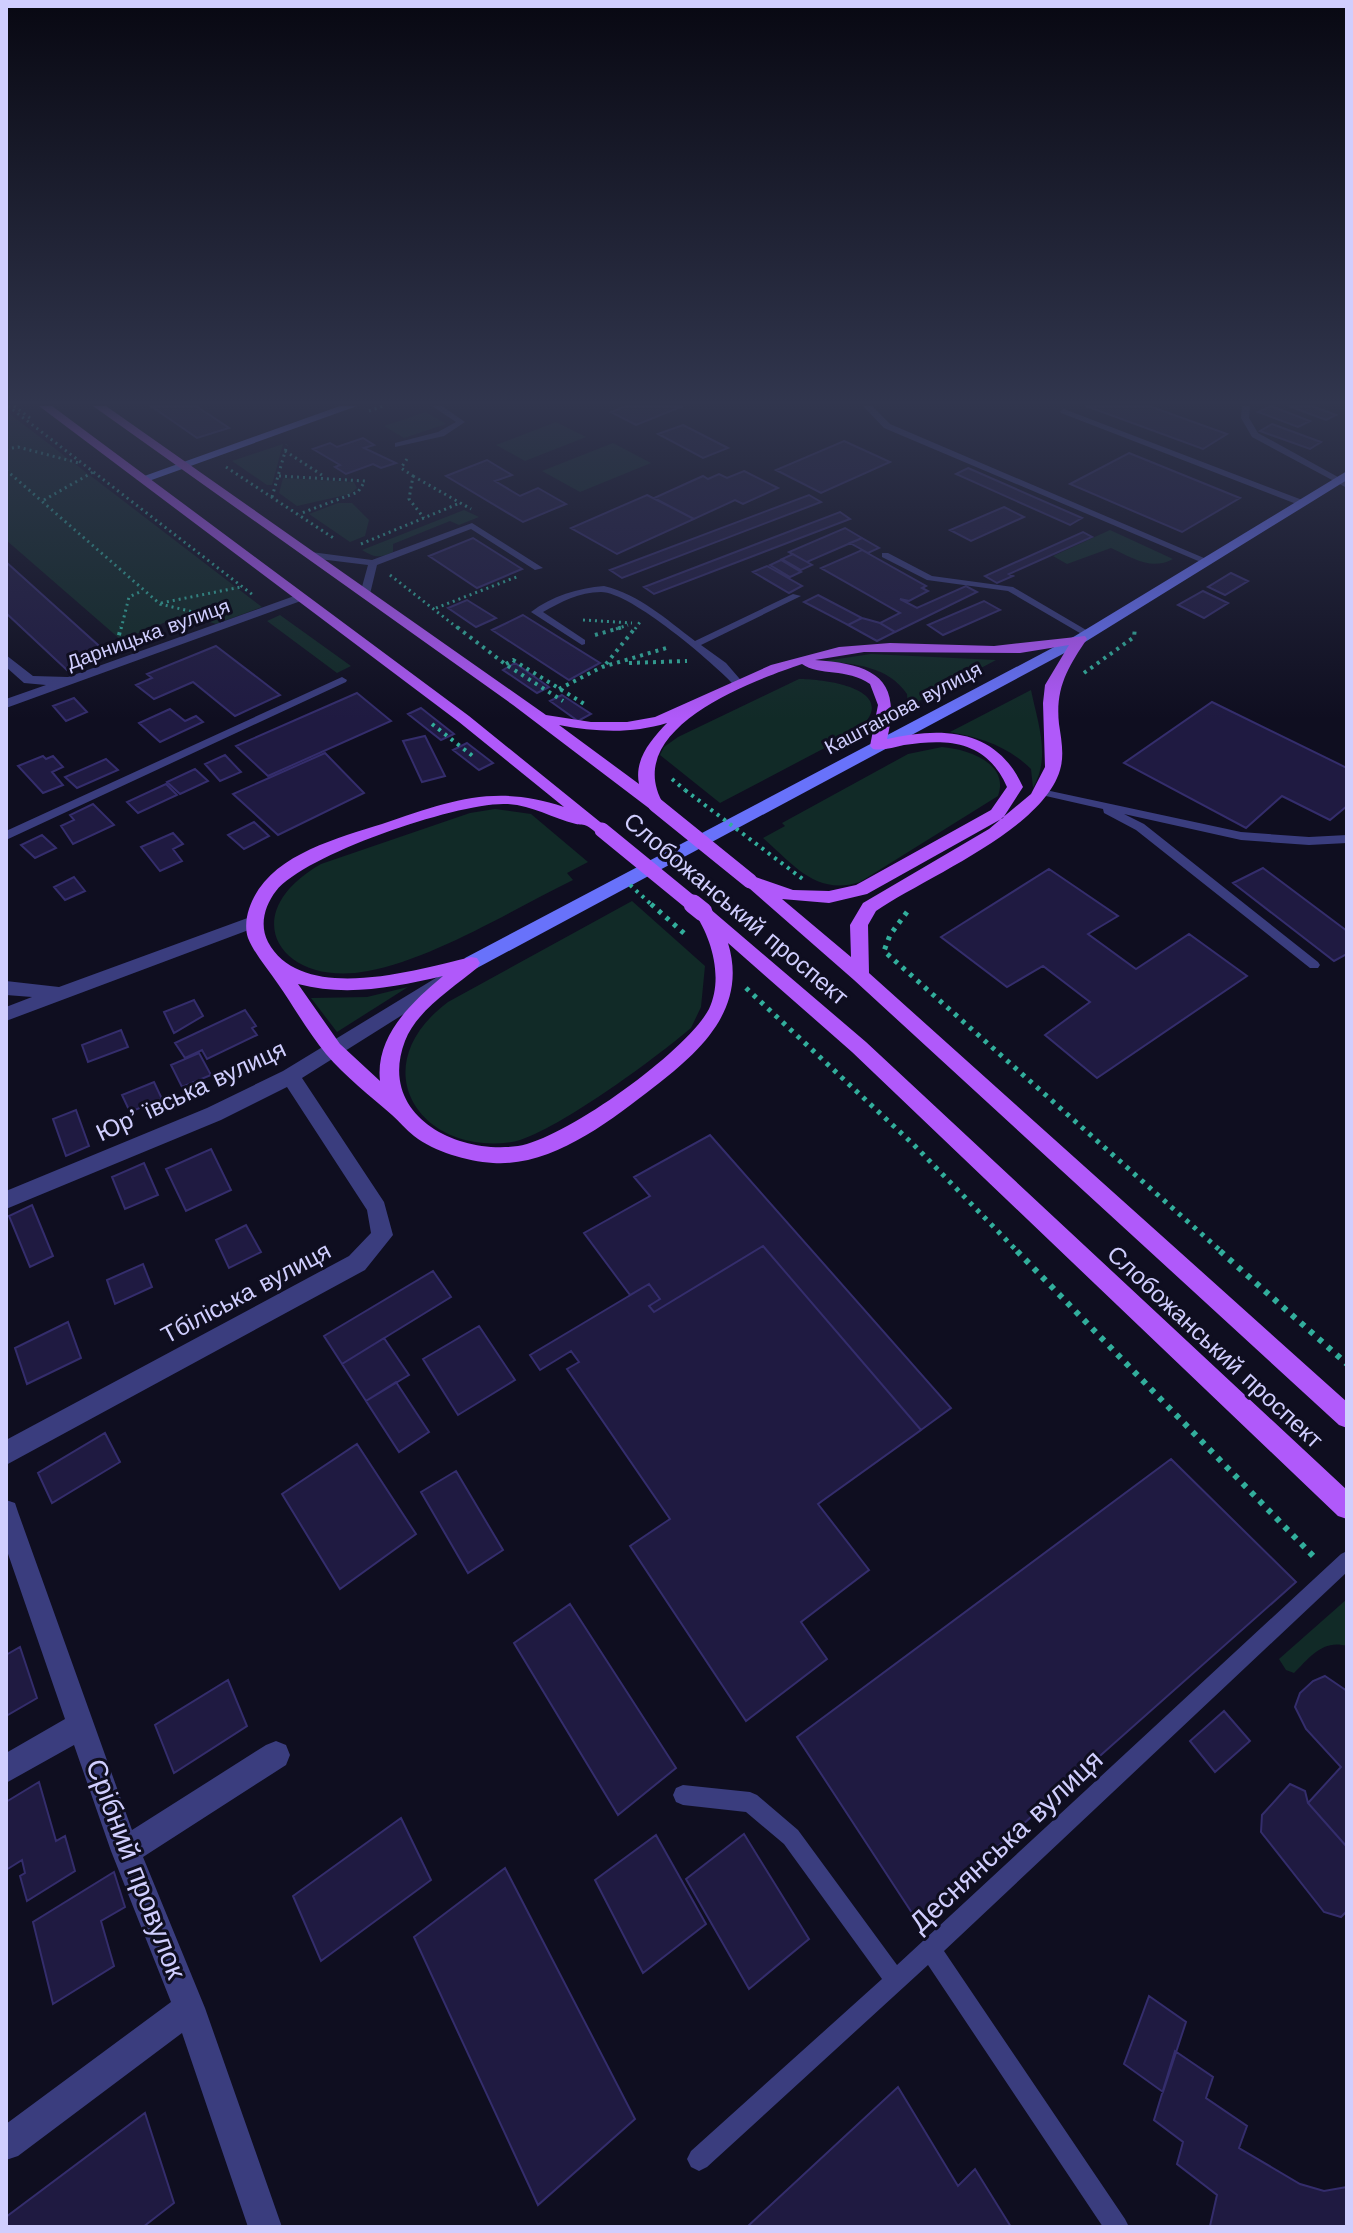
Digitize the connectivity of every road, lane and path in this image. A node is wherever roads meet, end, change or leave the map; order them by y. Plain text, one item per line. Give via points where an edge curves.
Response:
1 (55, 510) edge
2 (184, 510) edge
3 (248, 510) edge
4 (292, 510) edge
5 (308, 510) edge
6 (418, 510) edge
7 (443, 510) edge
8 (473, 510) edge
9 (1086, 510) edge
10 (1290, 510) edge
11 (298, 514) junction
12 (424, 518) junction
13 (472, 526) junction
14 (349, 548) junction
15 (311, 555) junction
16 (885, 555) dead end
17 (1206, 561) junction
18 (373, 563) junction
19 (538, 568) joint
20 (242, 587) dead end
21 (142, 591) junction
22 (365, 594) junction
23 (796, 596) dead end
24 (302, 598) junction
25 (436, 608) junction
26 (657, 616) junction
27 (639, 622) junction
28 (559, 627) junction
29 (1084, 636) junction
30 (582, 642) joint
31 (690, 642) junction
32 (1111, 651) dead end
33 (6, 659) edge
34 (716, 661) junction
35 (505, 664) junction
36 (612, 664) junction
37 (602, 667) junction
38 (776, 667) junction
39 (100, 673) junction
40 (1082, 674) dead end
41 (342, 680) dead end
42 (78, 681) junction
43 (740, 685) junction
44 (559, 689) junction
45 (551, 693) dead end
46 (8, 700) edge
47 (598, 713) dead end
48 (683, 714) junction
49 (537, 716) junction
50 (878, 746) junction
51 (685, 790) dead end
52 (1041, 792) junction
53 (1069, 798) junction
54 (656, 805) junction
55 (602, 830) junction
56 (6, 836) edge
57 (1347, 839) edge
58 (804, 880) dead end
59 (750, 881) junction
60 (627, 883) dead end
61 (913, 908) dead end
62 (703, 912) junction
63 (253, 922) junction
64 (271, 960) junction
65 (471, 963) junction
66 (1314, 965) dead end
67 (724, 967) junction
68 (860, 975) junction
69 (6, 988) edge
70 (57, 992) junction
71 (6, 1014) edge
72 (333, 1049) junction
73 (290, 1076) junction
74 (408, 1120) junction
75 (6, 1200) edge
76 (1347, 1364) edge
77 (1347, 1417) edge
78 (6, 1453) edge
79 (1347, 1507) edge
80 (6, 1512) edge
81 (1340, 1568) edge
82 (83, 1724) junction
83 (276, 1755) dead end
84 (6, 1769) edge
85 (683, 1795) dead end
86 (126, 1851) junction
87 (930, 1949) junction
88 (896, 1981) junction
89 (189, 2008) junction
90 (6, 2144) edge
91 (699, 2159) dead end
92 (265, 2227) edge
93 (1117, 2227) edge

1 - 21 path
2 - 24 main road, Слобожанський проспект
3 - 15 main road, Слобожанський проспект
4 - 11 path
5 - 11 path
6 - 12 path
7 - 12 path
8 - 13 path via 487,518
9 - 17 lane
10 - 17 street, Каштанова вулиця
11 - 14 path
12 - 14 path
13 - 18 lane
13 - 19 lane
14 - 18 path
15 - 18 lane
15 - 22 main road, Слобожанський проспект
16 - 29 lane via 930,578 1010,589
17 - 29 street, Каштанова вулиця
18 - 22 lane
18 - 25 path
19 - 25 path
20 - 21 path via 160,604
21 - 39 path via 129,597 116,654
22 - 49 main road, Слобожанський проспект
23 - 31 lane
24 - 39 street, Дарницька вулиця
24 - 55 main road, Слобожанський проспект
25 - 35 path
26 - 27 path
26 - 28 lane via 623,591 582,589 536,612
26 - 31 lane
27 - 28 path via 569,621
27 - 30 path
27 - 37 path
28 - 30 lane
29 - 38 main road via 1019,649 861,648
29 - 50 street, Каштанова вулиця
29 - 52 main road via 1050,693 1055,744 1051,775
31 - 34 lane
31 - 36 path
32 - 40 path
33 - 42 street via 29,680
34 - 36 path
34 - 43 lane
35 - 44 path via 513,660
35 - 45 path
36 - 37 path
37 - 44 path
38 - 43 main road
38 - 50 main road via 831,665 876,680 886,692 888,707
39 - 42 street, Дарницька вулиця
41 - 56 lane
42 - 46 street, Дарницька вулиця
43 - 48 main road
44 - 47 path
48 - 49 main road via 603,730
48 - 54 main road via 654,748 645,768 645,788
49 - 54 main road, Слобожанський проспект
50 - 59 main road via 911,737 974,744 1010,768 1015,787 997,814 861,890 829,897 792,896
50 - 65 street, Каштанова вулиця
51 - 58 path, bridge
52 - 53 lane
52 - 68 main road via 1012,822 869,907 859,925
53 - 57 lane via 1241,836
53 - 66 lane via 1110,810 1140,827
54 - 59 main road, Слобожанський проспект, bridge
55 - 62 main road, Слобожанський проспект, bridge
55 - 63 main road via 527,802 472,801 300,862 271,886
59 - 68 main road, Слобожанський проспект
60 - 67 path, bridge
61 - 76 path via 902,916 884,951
62 - 67 main road via 722,945
62 - 79 main road, Слобожанський проспект via 859,1047
63 - 64 main road
63 - 70 street
64 - 65 main road via 310,980 349,986
64 - 72 main road
65 - 72 street, Юрʼївська вулиця
65 - 74 main road via 418,1009 395,1042 389,1084
67 - 74 main road via 718,1010 696,1041 587,1124 546,1148 481,1156 443,1145
67 - 81 path via 914,1145
68 - 77 main road, Слобожанський проспект
69 - 70 street
70 - 71 street
72 - 73 street, Юрʼївська вулиця
72 - 74 main road
73 - 75 street, Юрʼївська вулиця via 214,1114
73 - 78 street, Тбіліська вулиця via 377,1208 382,1235 357,1263
80 - 82 street, Срібний провулок
81 - 87 lane, Деснянська вулиця
82 - 84 street
82 - 86 street, Срібний провулок
83 - 86 street
85 - 88 lane via 750,1802 791,1837
86 - 89 street, Срібний провулок
87 - 88 lane, Деснянська вулиця
87 - 93 lane
88 - 91 lane, Деснянська вулиця
89 - 90 street
89 - 92 street, Срібний провулок

